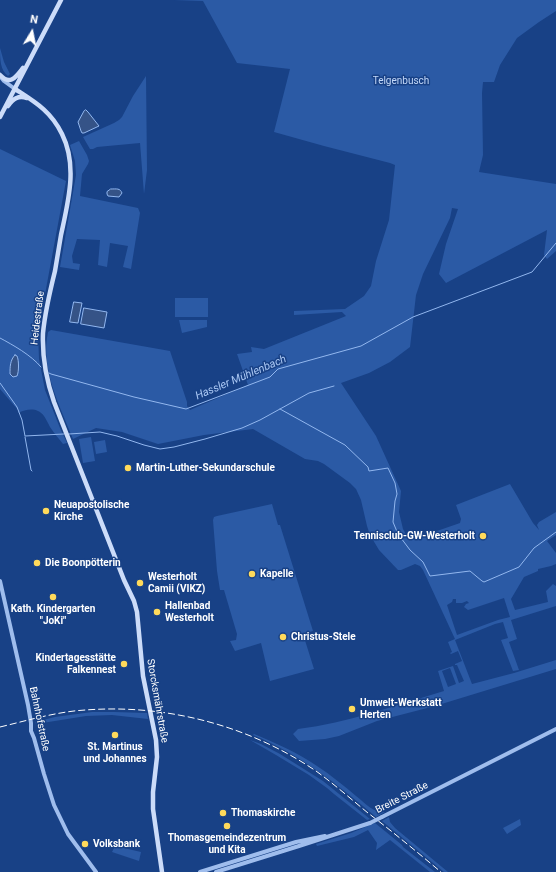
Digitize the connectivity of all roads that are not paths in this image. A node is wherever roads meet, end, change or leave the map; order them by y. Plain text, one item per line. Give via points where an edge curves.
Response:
1 (61, 0) edge
2 (29, 61) junction
3 (0, 76) edge
4 (15, 89) junction
5 (39, 104) junction
6 (0, 117) edge
7 (0, 582) edge
8 (136, 605) joint
9 (556, 729) edge
10 (339, 833) junction
11 (96, 872) edge
12 (162, 872) edge
13 (200, 872) edge
14 (216, 872) edge

1 - 2 main road
2 - 3 main road via 13,80
2 - 4 main road
3 - 4 street
4 - 5 main road, Heidestraße
4 - 6 main road
5 - 6 main road via 17,97
5 - 8 main road, Heidestraße via 63,135 71,165 66,211 44,325 44,365 54,403
7 - 11 street, Bahnhofstraße via 28,705 31,731 51,797 68,834
8 - 12 main road, Storcksmährstraße via 143,676 157,751 153,809
9 - 10 street, Breite Straße, bridge via 382,817
10 - 13 street, Breite Straße via 296,842
10 - 14 street, Breite Straße

